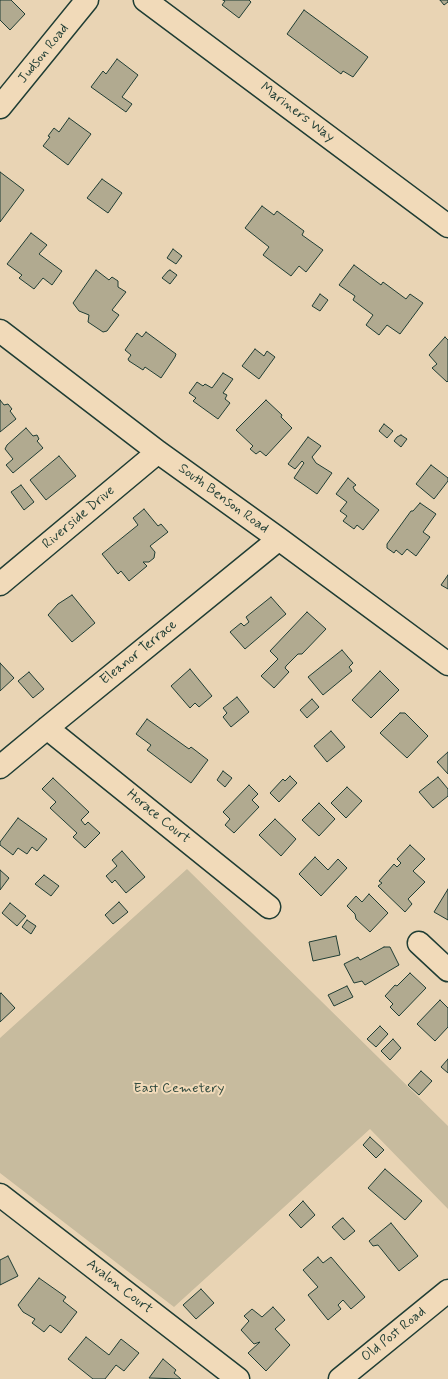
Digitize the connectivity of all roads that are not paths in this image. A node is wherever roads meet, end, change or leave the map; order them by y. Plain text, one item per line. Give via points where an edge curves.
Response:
1 (87, 0) edge
2 (145, 0) edge
3 (0, 107) edge
4 (448, 226) edge
5 (0, 331) edge
6 (158, 452) junction
7 (279, 539) junction
8 (0, 584) edge
9 (448, 664) edge
10 (46, 728) junction
11 (0, 767) edge
12 (269, 907) dead end
13 (419, 943) dead end
14 (448, 970) edge
15 (0, 1195) edge
16 (448, 1291) edge
17 (238, 1379) edge
18 (340, 1379) edge

1 - 3 street, Judson Road
2 - 4 street, Mariners Way
5 - 6 street, South Benson Road
6 - 7 street, South Benson Road
6 - 8 street, Riverside Drive
7 - 9 street, South Benson Road
7 - 10 street, Eleanor Terrace
10 - 11 street, Eleanor Terrace
10 - 12 street, Horace Court
13 - 14 street
15 - 17 street, Avalon Court
16 - 18 street, Old Post Road

